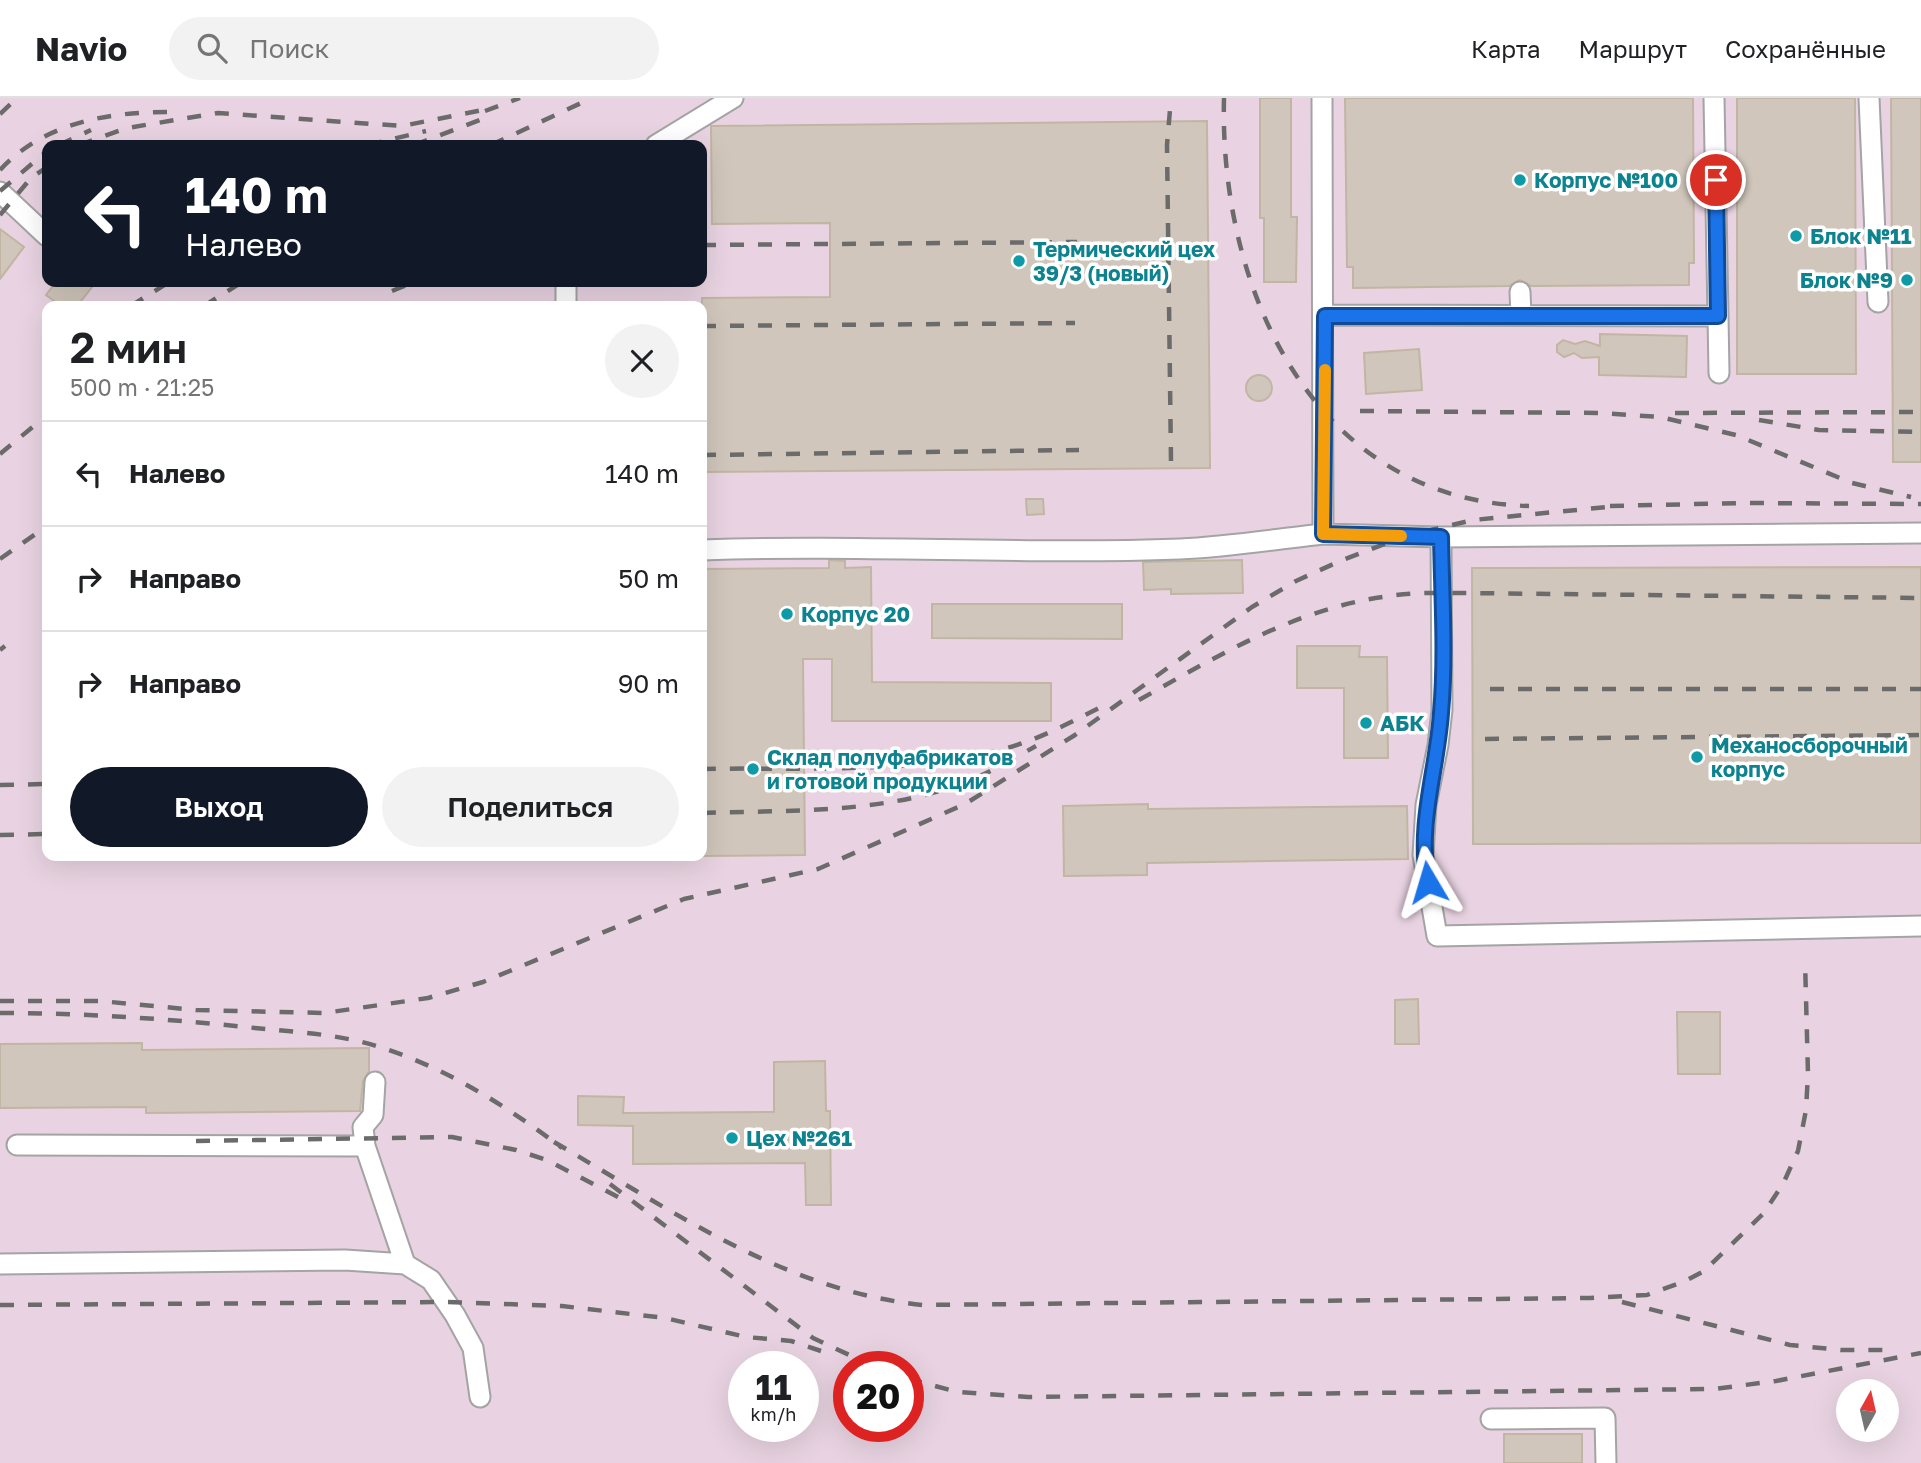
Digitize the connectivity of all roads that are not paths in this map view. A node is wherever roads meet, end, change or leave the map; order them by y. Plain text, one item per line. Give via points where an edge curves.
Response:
1 (733, 98) edge
2 (1322, 98) edge
3 (1714, 98) edge
4 (1869, 98) edge
5 (664, 140) edge
6 (0, 192) edge
7 (42, 231) edge
8 (1520, 292) dead end
9 (1878, 302) dead end
10 (1521, 315) junction
11 (1325, 316) junction
12 (1718, 316) junction
13 (1719, 373) dead end
14 (1921, 533) edge
15 (1323, 534) junction
16 (1441, 537) junction
17 (707, 550) edge
18 (1921, 926) edge
19 (375, 1082) dead end
20 (17, 1145) dead end
21 (365, 1146) junction
22 (0, 1264) edge
23 (405, 1264) junction
24 (480, 1397) dead end
25 (1491, 1419) dead end
26 (1606, 1463) edge

1 - 5 lane
2 - 11 lane
3 - 12 lane
4 - 9 lane
6 - 7 lane
8 - 10 lane
10 - 11 lane
10 - 12 lane
11 - 15 lane
12 - 13 lane
14 - 16 lane
15 - 16 lane
15 - 17 lane via 1182,549
16 - 18 lane via 1442,710 1426,805 1423,855 1437,936
19 - 21 lane via 373,1115 363,1127
20 - 21 lane
21 - 23 lane
22 - 23 lane via 345,1260
23 - 24 lane via 430,1280 455,1315 473,1348
25 - 26 lane via 1605,1418

